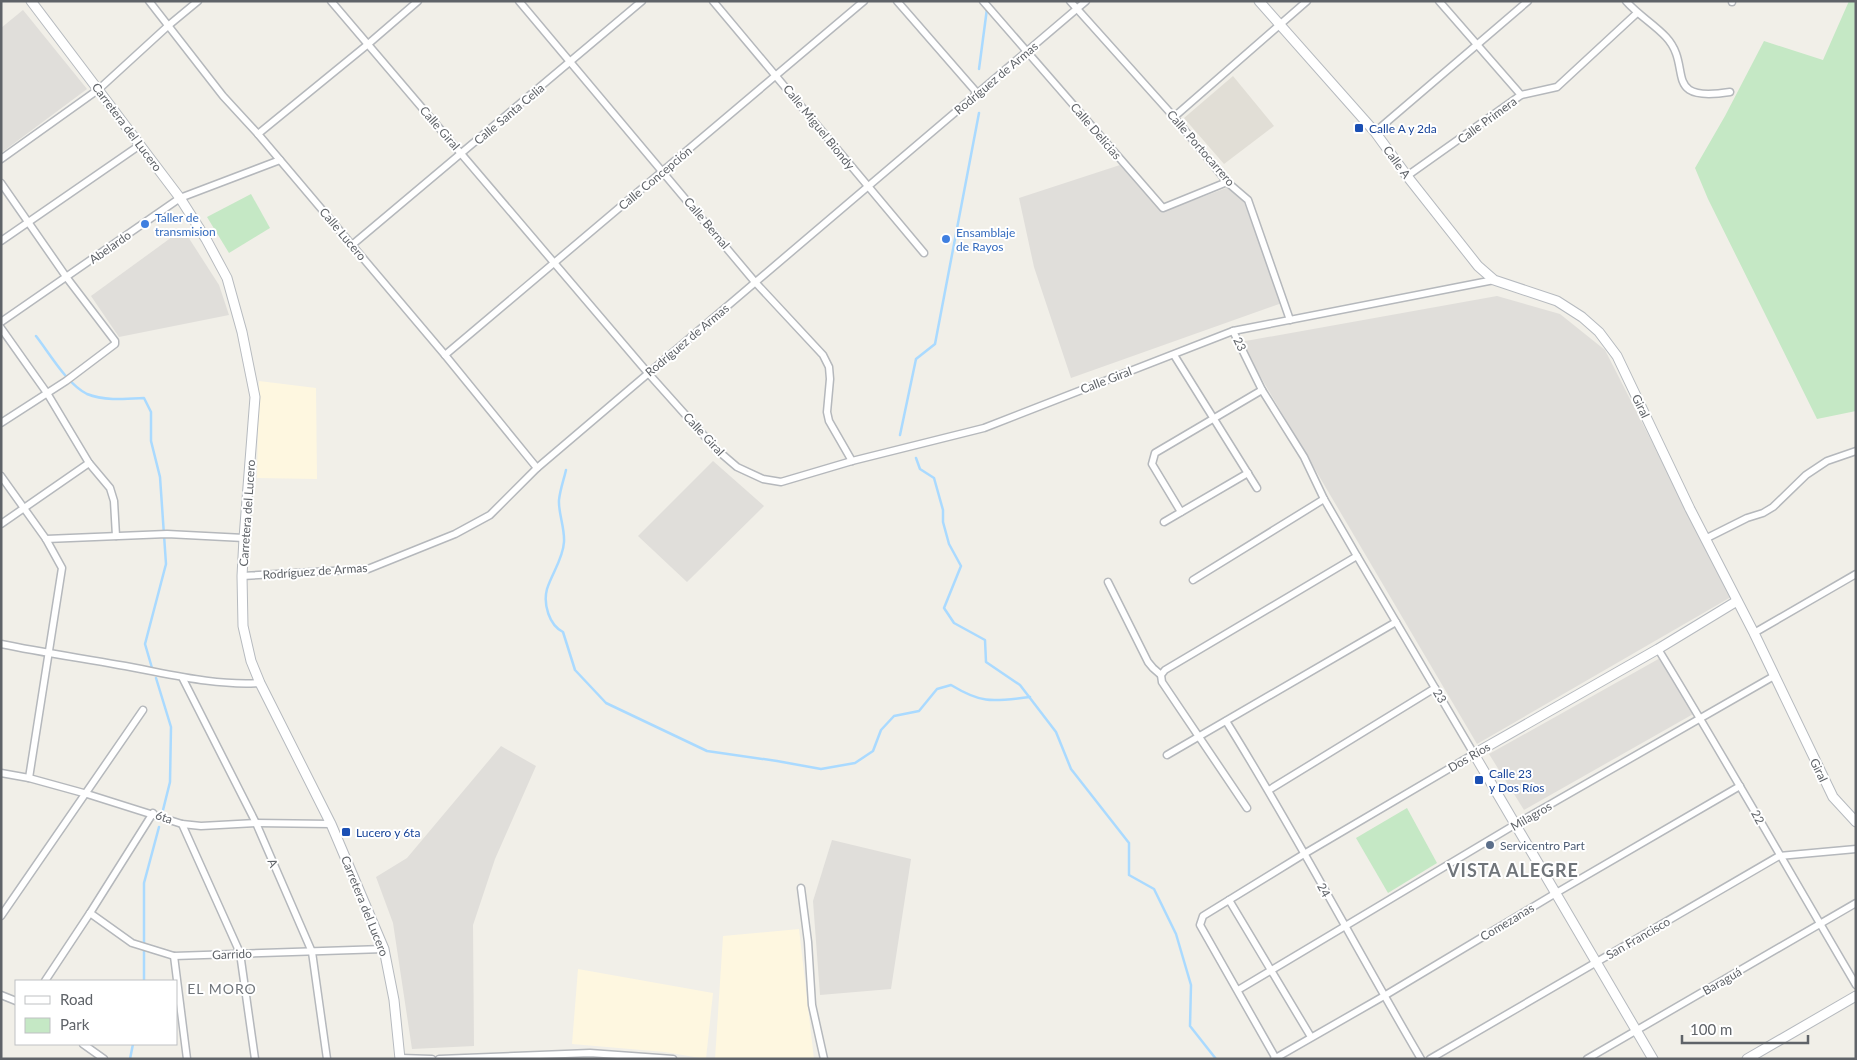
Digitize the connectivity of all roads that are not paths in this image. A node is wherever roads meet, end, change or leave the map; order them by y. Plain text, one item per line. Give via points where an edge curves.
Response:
1 (31, 1) edge
2 (149, 1) edge
3 (198, 1) edge
4 (331, 1) edge
5 (418, 1) edge
6 (519, 1) edge
7 (642, 1) edge
8 (713, 1) edge
9 (864, 1) edge
10 (897, 1) edge
11 (983, 1) edge
12 (1070, 1) edge
13 (1086, 1) edge
14 (1259, 1) edge
15 (1307, 1) edge
16 (1440, 1) edge
17 (1528, 1) edge
18 (1626, 1) edge
19 (1077, 9) junction
20 (1637, 13) junction
21 (169, 25) junction
22 (1280, 25) junction
23 (367, 45) junction
24 (1476, 45) junction
25 (1027, 52) junction
26 (569, 62) junction
27 (777, 76) junction
28 (99, 89) junction
29 (1730, 92) dead end
30 (978, 94) junction
31 (1521, 95) junction
32 (1174, 117) junction
33 (1375, 132) junction
34 (258, 134) junction
35 (140, 145) junction
36 (462, 153) junction
37 (1, 159) edge
38 (280, 160) junction
39 (663, 171) junction
40 (1407, 176) junction
41 (1, 182) edge
42 (1227, 182) junction
43 (868, 187) junction
44 (180, 198) junction
45 (28, 223) junction
46 (1, 242) edge
47 (352, 245) junction
48 (924, 252) dead end
49 (556, 263) junction
50 (66, 278) junction
51 (1494, 280) junction
52 (755, 282) junction
53 (1290, 320) junction
54 (1, 322) edge
55 (1, 328) edge
56 (1234, 331) junction
57 (445, 355) junction
58 (1174, 355) junction
59 (648, 373) junction
60 (1262, 390) junction
61 (47, 393) junction
62 (1213, 418) junction
63 (1, 423) edge
64 (1856, 451) edge
65 (852, 462) junction
66 (89, 463) junction
67 (537, 468) junction
68 (1248, 473) junction
69 (1, 476) edge
70 (1257, 488) dead end
71 (1324, 499) junction
72 (23, 508) junction
73 (1181, 512) junction
74 (1164, 522) dead end
75 (1, 524) edge
76 (116, 536) junction
77 (244, 538) junction
78 (46, 539) junction
79 (1705, 539) junction
80 (1357, 556) junction
81 (1856, 574) edge
82 (242, 576) junction
83 (1193, 580) dead end
84 (1108, 582) dead end
85 (1737, 601) junction
86 (1396, 622) junction
87 (1754, 633) junction
88 (1, 644) edge
89 (1658, 650) junction
90 (48, 653) junction
91 (1163, 672) junction
92 (1774, 676) junction
93 (183, 678) junction
94 (260, 684) junction
95 (1435, 688) junction
96 (143, 710) dead end
97 (1701, 719) junction
98 (1226, 721) junction
99 (1198, 735) junction
100 (1474, 754) junction
101 (1166, 755) dead end
102 (1, 773) edge
103 (29, 778) junction
104 (1740, 786) junction
105 (1269, 790) junction
106 (87, 794) junction
107 (1247, 808) dead end
108 (153, 814) junction
109 (1856, 822) edge
110 (256, 823) junction
111 (182, 824) junction
112 (331, 824) junction
113 (1516, 824) junction
114 (1856, 849) edge
115 (1304, 854) junction
116 (1779, 856) junction
117 (801, 888) dead end
118 (1556, 893) junction
119 (1230, 900) junction
120 (1856, 903) edge
121 (90, 913) junction
122 (1, 916) edge
123 (1820, 924) junction
124 (1344, 927) junction
125 (384, 949) junction
126 (312, 952) junction
127 (240, 953) junction
128 (174, 956) junction
129 (1596, 963) junction
130 (1270, 970) junction
131 (46, 980) edge
132 (177, 980) edge
133 (1856, 985) edge
134 (178, 988) edge
135 (1238, 990) junction
136 (1, 995) edge
137 (1384, 996) junction
138 (1856, 996) edge
139 (15, 1001) edge
140 (1636, 1030) junction
141 (1311, 1037) junction
142 (84, 1045) edge
143 (400, 1058) edge
144 (1274, 1058) edge
145 (104, 1059) edge
146 (187, 1059) edge
147 (255, 1059) edge
148 (327, 1059) edge
149 (432, 1059) edge
150 (439, 1059) edge
151 (673, 1059) edge
152 (824, 1059) edge
153 (1421, 1059) edge
154 (1430, 1059) edge
155 (1587, 1059) edge
156 (1652, 1059) edge
157 (1747, 1059) edge

1 - 28 street, Carretera del Lucero
2 - 21 street, Calle Lucero
3 - 21 street
4 - 23 street, Calle Giral
5 - 23 street
6 - 26 street, Calle Bernal
7 - 26 street, Calle Santa Celia
8 - 27 street, Calle Miguel Biondy
9 - 27 street, Calle Concepción
10 - 30 street
11 - 25 street, Calle Delicias
12 - 19 street, Calle Portocarrero
13 - 19 street, Rodríguez de Armas
14 - 22 street, Calle A
15 - 22 street
16 - 24 street
17 - 24 street
18 - 20 street
19 - 25 street, Rodríguez de Armas
19 - 32 street, Calle Portocarrero
20 - 29 street via 1667,38 1675,54 1682,83 1690,90 1710,95
20 - 31 street, Calle Primera via 1557,87
21 - 28 street
21 - 34 street, Calle Lucero via 223,96
22 - 32 street
22 - 33 street, Calle A
23 - 34 street
23 - 36 street, Calle Giral
24 - 31 street
24 - 33 street
25 - 30 street, Rodríguez de Armas
25 - 42 street, Calle Delicias via 1163,208
26 - 36 street, Calle Santa Celia
26 - 39 street, Calle Bernal
27 - 39 street, Calle Concepción
27 - 43 street, Calle Miguel Biondy
28 - 35 street, Carretera del Lucero
28 - 37 street
30 - 43 street, Rodríguez de Armas
31 - 40 street, Calle Primera
32 - 42 street, Calle Portocarrero
33 - 40 street, Calle A
34 - 38 street, Calle Lucero
35 - 44 street, Carretera del Lucero
35 - 45 street
36 - 47 street, Calle Santa Celia
36 - 49 street, Calle Giral
38 - 44 street, Abelardo
38 - 47 street, Calle Lucero
39 - 49 street, Calle Concepción
39 - 52 street, Calle Bernal
40 - 51 street, Calle A via 1478,266
41 - 45 street
42 - 53 street, Calle Portocarrero via 1251,207
43 - 48 street, Calle Miguel Biondy
43 - 52 street, Rodríguez de Armas
44 - 50 street, Abelardo
44 - 77 street, Carretera del Lucero via 227,278 255,398
45 - 46 street
45 - 50 street
47 - 57 street, Calle Lucero
49 - 57 street, Calle Concepción
49 - 59 street, Calle Giral
50 - 54 street, Abelardo
50 - 61 street via 115,344
51 - 53 street, Giral
51 - 79 street, Giral via 1557,301 1582,316 1599,332 1617,356
52 - 59 street, Rodríguez de Armas
52 - 65 street, Calle Bernal via 823,355 829,367 829,421
53 - 56 street, Giral
55 - 61 street
56 - 58 street, Calle Giral
56 - 60 street, 23
57 - 67 street, Calle Lucero
58 - 62 street
58 - 65 street, Calle Giral via 984,428
59 - 65 street, Calle Giral via 716,449 737,467 763,479 781,482
59 - 67 street, Rodríguez de Armas
60 - 62 street
60 - 71 street, 23 via 1304,457
61 - 63 street
61 - 66 street
62 - 68 street
62 - 73 street via 1155,453 1152,464
64 - 79 street via 1827,461 1763,513
66 - 72 street
66 - 76 street via 110,488
67 - 82 street, Rodríguez de Armas via 490,515 455,534 368,569
68 - 70 street
68 - 73 street
69 - 72 street
71 - 80 street, 23
71 - 83 street
72 - 75 street
72 - 78 street
73 - 74 street
76 - 77 street via 167,534
76 - 78 street
77 - 82 street, Carretera del Lucero
78 - 90 street via 62,568
79 - 85 street, Giral
80 - 86 street, 23
80 - 91 street
81 - 87 street
82 - 94 street, Carretera del Lucero via 243,626
84 - 91 street via 1148,662
85 - 87 street, Giral
85 - 89 street, Dos Ríos
86 - 95 street, 23
86 - 98 street
87 - 92 street, Giral
88 - 90 street
89 - 97 street, 22
89 - 100 street, Dos Ríos
90 - 93 street
90 - 103 street
91 - 99 street via 1162,682
92 - 97 street, Milagros
92 - 109 street, Giral via 1833,798
93 - 94 street via 238,685
93 - 110 street, A
94 - 112 street, Carretera del Lucero
95 - 100 street, 23
95 - 105 street
96 - 106 street
97 - 104 street, 22
97 - 113 street, Milagros
98 - 99 street
98 - 105 street, 24
99 - 101 street
99 - 107 street
100 - 113 street, 23
100 - 115 street, Dos Ríos
102 - 103 street, 6ta
103 - 106 street, 6ta
104 - 116 street, 22
104 - 118 street, Comezanas
105 - 115 street, 24
106 - 108 street, 6ta
106 - 122 street
108 - 111 street, 6ta
108 - 121 street
110 - 111 street, 6ta
110 - 112 street, 6ta
110 - 126 street, A
111 - 127 street
112 - 125 street, Carretera del Lucero
113 - 118 street, 23
113 - 124 street, Milagros
114 - 116 street, San Francisco
115 - 119 street, Dos Ríos
115 - 124 street, 24
116 - 123 street, 22
116 - 129 street, San Francisco
117 - 152 street via 812,1005
118 - 129 street, 23
118 - 137 street, Comezanas
119 - 130 street
119 - 135 street, Dos Ríos via 1203,916 1200,925
120 - 123 street, Baraguá
121 - 128 street, Garrido via 132,943
121 - 131 street
123 - 133 street, 22
123 - 140 street, Baraguá
124 - 130 street, Milagros
124 - 137 street, 24
125 - 126 street, Garrido
125 - 143 street, Carretera del Lucero
126 - 127 street, Garrido
126 - 148 street, A
127 - 128 street, Garrido
127 - 147 street
128 - 132 street
129 - 140 street, 23
129 - 154 street, San Francisco
130 - 135 street, Milagros
130 - 141 street
134 - 146 street
135 - 144 street
136 - 139 street
137 - 141 street, Comezanas
137 - 153 street, 24
138 - 157 street
140 - 155 street, Baraguá
140 - 156 street, 23
141 - 144 street, Comezanas
142 - 145 street
143 - 149 street
150 - 151 street via 590,1053

